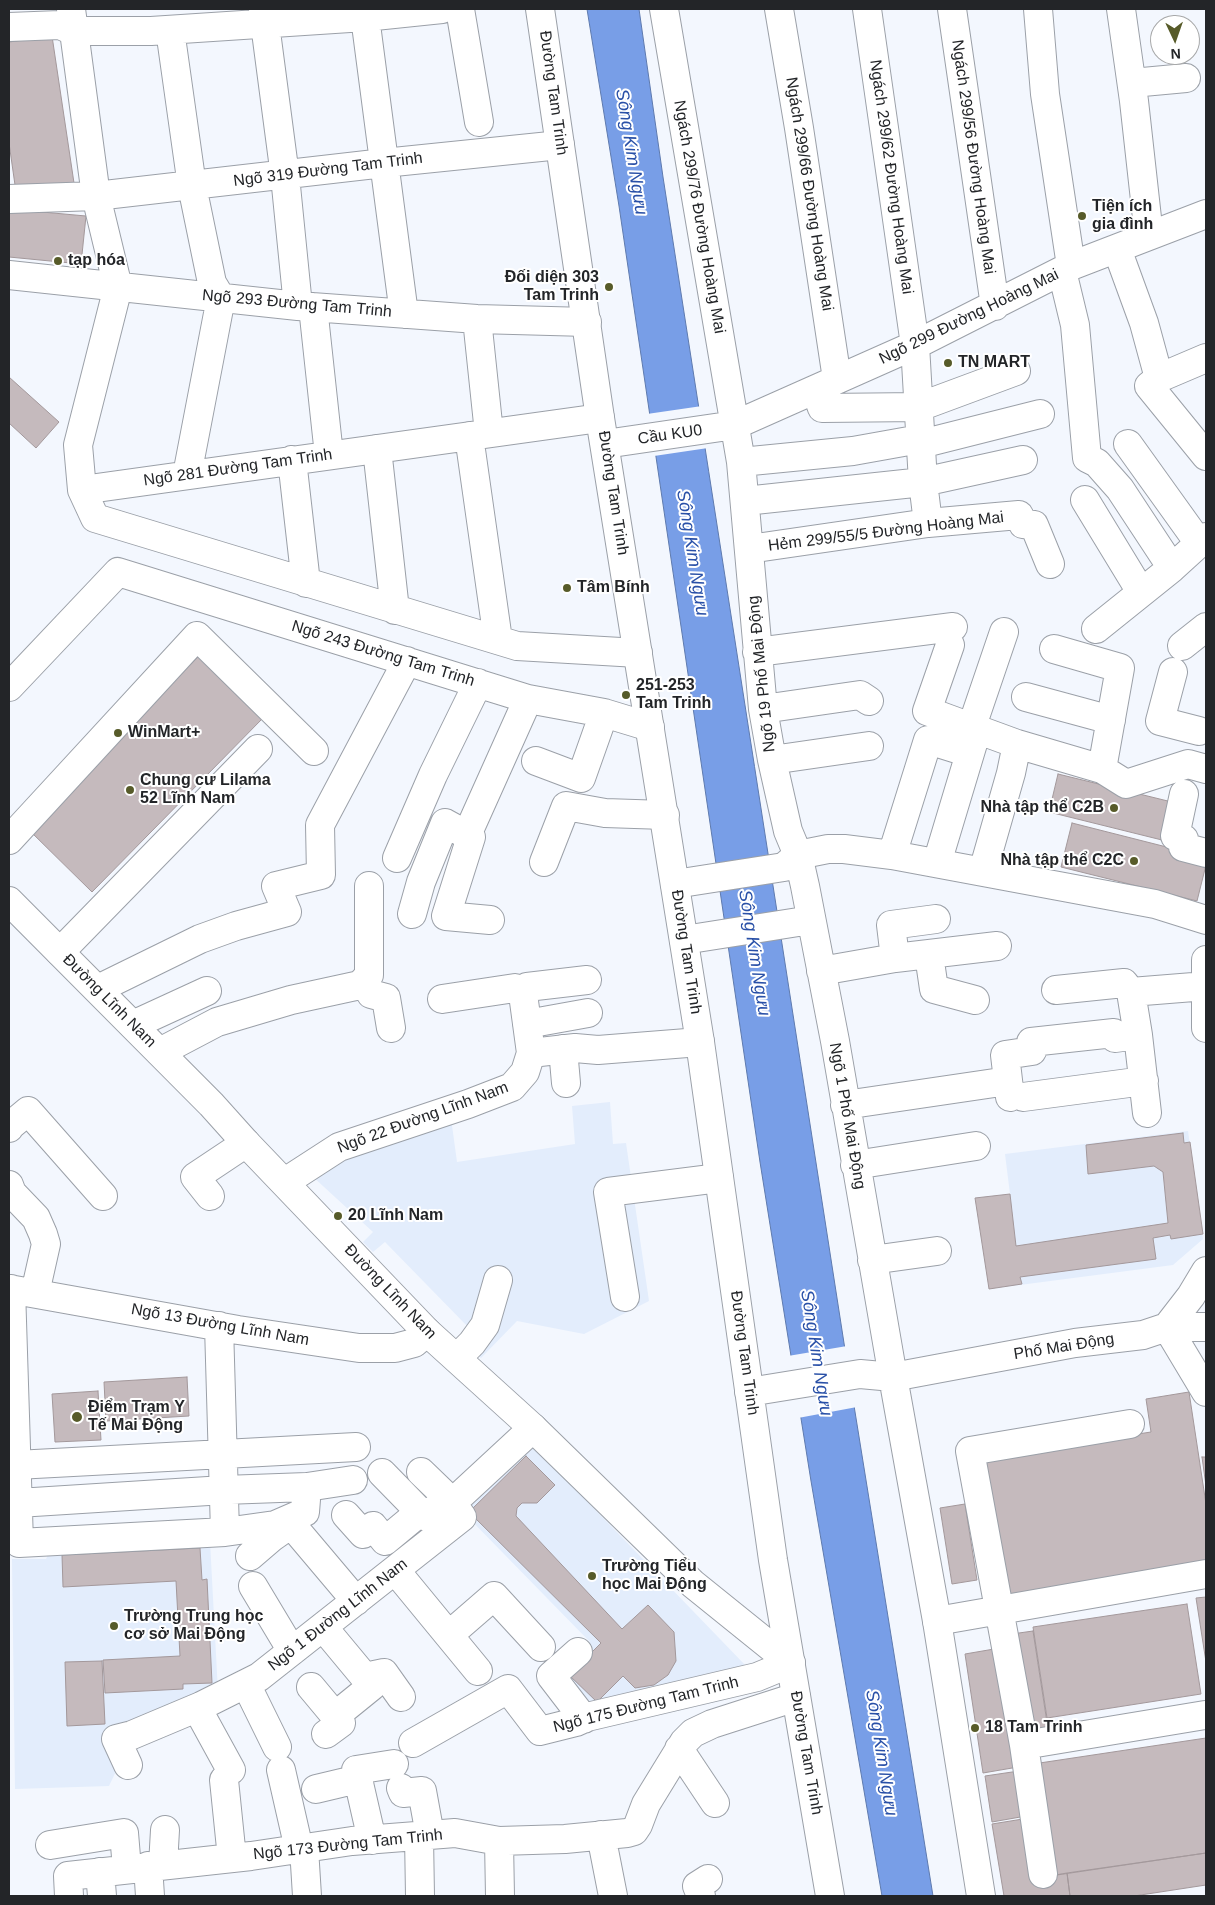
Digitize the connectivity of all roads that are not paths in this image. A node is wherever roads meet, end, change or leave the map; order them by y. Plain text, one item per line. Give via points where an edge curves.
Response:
1 (442, 9) edge
2 (460, 9) edge
3 (540, 9) edge
4 (664, 9) edge
5 (779, 9) edge
6 (867, 9) edge
7 (952, 9) edge
8 (1038, 9) edge
9 (1122, 9) edge
10 (263, 16) edge
11 (365, 17) junction
12 (72, 20) edge
13 (9, 27) edge
14 (170, 30) junction
15 (1186, 78) dead end
16 (1132, 83) junction
17 (479, 122) dead end
18 (560, 145) junction
19 (384, 163) junction
20 (285, 176) junction
21 (192, 186) junction
22 (96, 196) junction
23 (9, 199) edge
24 (1206, 214) edge
25 (1149, 236) junction
26 (1116, 249) junction
27 (1067, 269) junction
28 (9, 275) edge
29 (118, 287) junction
30 (221, 298) junction
31 (995, 306) junction
32 (306, 307) junction
33 (404, 314) junction
34 (477, 319) junction
35 (587, 322) junction
36 (915, 345) junction
37 (1206, 358) edge
38 (1016, 371) dead end
39 (1159, 378) junction
40 (826, 385) junction
41 (919, 407) junction
42 (1040, 414) dead end
43 (600, 418) junction
44 (722, 427) junction
45 (479, 434) junction
46 (920, 441) junction
47 (605, 444) junction
48 (1128, 444) dead end
49 (376, 448) junction
50 (329, 455) junction
51 (1206, 456) edge
52 (292, 460) junction
53 (1024, 460) dead end
54 (741, 462) junction
55 (187, 475) junction
56 (923, 482) junction
57 (82, 490) junction
58 (1086, 500) dead end
59 (745, 501) junction
60 (928, 523) junction
61 (1202, 540) edge
62 (749, 549) junction
63 (1050, 564) dead end
64 (1172, 568) junction
65 (306, 583) junction
66 (1141, 592) junction
67 (395, 610) junction
68 (1206, 627) edge
69 (1096, 629) dead end
70 (1004, 632) dead end
71 (498, 640) junction
72 (1182, 646) dead end
73 (1054, 649) dead end
74 (757, 652) junction
75 (638, 653) junction
76 (407, 661) junction
77 (478, 683) junction
78 (1162, 685) dead end
79 (9, 687) edge
80 (1026, 697) dead end
81 (528, 699) junction
82 (869, 701) dead end
83 (763, 709) junction
84 (604, 713) junction
85 (1110, 720) junction
86 (650, 727) junction
87 (969, 739) junction
88 (1017, 744) junction
89 (870, 746) dead end
90 (258, 749) dead end
91 (314, 751) dead end
92 (772, 760) junction
93 (536, 761) dead end
94 (1198, 767) edge
95 (1102, 769) junction
96 (1176, 797) dead end
97 (665, 815) junction
98 (467, 834) junction
99 (9, 840) edge
100 (1206, 852) edge
101 (798, 855) junction
102 (892, 855) junction
103 (397, 858) dead end
104 (544, 862) dead end
105 (937, 863) junction
106 (983, 871) junction
107 (688, 882) junction
108 (369, 886) dead end
109 (9, 901) edge
110 (412, 914) dead end
111 (936, 919) dead end
112 (490, 920) dead end
113 (1206, 920) edge
114 (798, 922) junction
115 (695, 938) junction
116 (997, 946) dead end
117 (60, 952) junction
118 (929, 955) junction
119 (895, 958) junction
120 (1206, 960) edge
121 (821, 971) junction
122 (587, 980) dead end
123 (364, 981) junction
124 (1206, 986) edge
125 (98, 989) junction
126 (1056, 990) dead end
127 (207, 991) dead end
128 (1131, 992) junction
129 (523, 994) junction
130 (442, 999) dead end
131 (975, 1000) dead end
132 (588, 1013) dead end
133 (527, 1024) junction
134 (133, 1025) junction
135 (393, 1028) dead end
136 (1206, 1028) edge
137 (1138, 1035) junction
138 (700, 1042) junction
139 (563, 1049) junction
140 (160, 1052) junction
141 (531, 1052) junction
142 (1144, 1081) junction
143 (566, 1083) dead end
144 (1014, 1092) junction
145 (845, 1105) junction
146 (1147, 1113) dead end
147 (15, 1115) edge
148 (246, 1143) junction
149 (976, 1146) dead end
150 (855, 1165) junction
151 (719, 1178) junction
152 (285, 1182) junction
153 (9, 1185) edge
154 (103, 1196) dead end
155 (210, 1196) dead end
156 (937, 1251) dead end
157 (872, 1260) junction
158 (1206, 1271) edge
159 (498, 1280) dead end
160 (18, 1290) edge
161 (625, 1297) dead end
162 (218, 1326) junction
163 (1167, 1327) junction
164 (1206, 1327) edge
165 (427, 1332) junction
166 (457, 1358) junction
167 (894, 1377) junction
168 (761, 1390) junction
169 (1206, 1392) edge
170 (1130, 1424) dead end
171 (533, 1428) junction
172 (356, 1447) dead end
173 (223, 1453) junction
174 (16, 1466) junction
175 (382, 1472) dead end
176 (421, 1472) dead end
177 (353, 1480) dead end
178 (307, 1487) junction
179 (224, 1490) junction
180 (450, 1501) junction
181 (18, 1503) junction
182 (420, 1512) junction
183 (346, 1515) dead end
184 (226, 1532) junction
185 (250, 1556) dead end
186 (395, 1570) junction
187 (1206, 1574) edge
188 (253, 1586) dead end
189 (356, 1601) junction
190 (999, 1610) junction
191 (937, 1621) junction
192 (323, 1627) junction
193 (449, 1635) junction
194 (541, 1647) dead end
195 (292, 1652) junction
196 (578, 1652) dead end
197 (791, 1664) junction
198 (478, 1671) dead end
199 (365, 1677) junction
200 (246, 1684) junction
201 (401, 1697) dead end
202 (796, 1698) junction
203 (191, 1710) junction
204 (1205, 1715) edge
205 (321, 1718) dead end
206 (585, 1718) junction
207 (413, 1744) dead end
208 (1024, 1745) junction
209 (679, 1749) junction
210 (128, 1765) dead end
211 (358, 1779) junction
212 (316, 1789) dead end
213 (715, 1803) dead end
214 (165, 1830) dead end
215 (601, 1835) junction
216 (424, 1836) junction
217 (372, 1840) junction
218 (499, 1841) junction
219 (50, 1846) dead end
220 (301, 1849) junction
221 (232, 1858) junction
222 (146, 1866) junction
223 (1043, 1874) dead end
224 (101, 1884) edge
225 (69, 1896) edge
226 (150, 1896) edge
227 (307, 1896) edge
228 (420, 1896) edge
229 (500, 1896) edge
230 (613, 1896) edge
231 (830, 1896) edge
232 (981, 1896) edge

1 - 11 street
2 - 17 street
3 - 18 street, Đường Tam Trinh
4 - 44 street, Ngách 299/76 Đường Hoàng Mai
5 - 40 street, Ngách 299/66 Đường Hoàng Mai via 801,137
6 - 36 street, Ngách 299/62 Đường Hoàng Mai
7 - 31 street, Ngách 299/56 Đường Hoàng Mai
8 - 27 street
9 - 16 street
10 - 11 street
10 - 14 street
10 - 20 street
11 - 19 street
12 - 13 street via 60,25
12 - 14 street
12 - 22 street
14 - 21 street
15 - 16 street
16 - 25 street
18 - 19 street, Ngõ 319 Đường Tam Trinh
18 - 35 street, Đường Tam Trinh
19 - 20 street, Ngõ 319 Đường Tam Trinh
19 - 33 street
20 - 21 street, Ngõ 319 Đường Tam Trinh
20 - 32 street
21 - 22 street, Ngõ 319 Đường Tam Trinh
21 - 30 street via 212,283
22 - 23 street, Ngõ 319 Đường Tam Trinh
22 - 29 street
24 - 25 street, Ngõ 299 Đường Hoàng Mai
25 - 26 street, Ngõ 299 Đường Hoàng Mai
26 - 27 street, Ngõ 299 Đường Hoàng Mai
26 - 39 street via 1144,323
27 - 31 street, Ngõ 299 Đường Hoàng Mai
27 - 64 street via 1088,458 1097,463 1120,489
28 - 29 street, Ngõ 293 Đường Tam Trinh
29 - 30 street, Ngõ 293 Đường Tam Trinh
29 - 57 street via 78,445
30 - 32 street, Ngõ 293 Đường Tam Trinh
30 - 55 street
31 - 36 street, Ngõ 299 Đường Hoàng Mai
32 - 33 street, Ngõ 293 Đường Tam Trinh
32 - 50 street
33 - 34 street, Ngõ 293 Đường Tam Trinh
34 - 35 street, Ngõ 293 Đường Tam Trinh
34 - 45 street
35 - 43 street, Đường Tam Trinh
36 - 40 street, Ngõ 299 Đường Hoàng Mai
36 - 41 street, Ngách 299/62 Đường Hoàng Mai
37 - 39 street
38 - 41 street
39 - 51 street via 1149,386
40 - 41 street via 822,408
40 - 44 street, Ngõ 299 Đường Hoàng Mai
41 - 46 street, Ngách 299/62 Đường Hoàng Mai
42 - 46 street
43 - 45 street, Ngõ 281 Đường Tam Trinh
43 - 47 street, Đường Tam Trinh
44 - 47 street, Cầu KU0
44 - 54 street, Ngách 299/76 Đường Hoàng Mai
45 - 49 street, Ngõ 281 Đường Tam Trinh
45 - 71 street
46 - 54 street
46 - 56 street, Ngách 299/62 Đường Hoàng Mai
47 - 75 street, Đường Tam Trinh
48 - 61 street
49 - 50 street, Ngõ 281 Đường Tam Trinh
49 - 67 street
50 - 52 street, Ngõ 281 Đường Tam Trinh
52 - 55 street, Ngõ 281 Đường Tam Trinh
52 - 65 street
53 - 56 street
54 - 59 street, Ngách 299/76 Đường Hoàng Mai
55 - 57 street, Ngõ 281 Đường Tam Trinh
56 - 59 street
56 - 60 street, Ngách 299/62 Đường Hoàng Mai
57 - 65 street via 95,518
58 - 66 street
59 - 62 street, Ngõ 19 Phố Mai Động
60 - 62 street, Hẻm 299/55/5 Đường Hoàng Mai
60 - 63 street, Hẻm 299/55/5 Đường Hoàng Mai via 1019,515 1023,524 1034,525
61 - 64 street
62 - 74 street, Ngõ 19 Phố Mai Động
64 - 66 street
65 - 67 street
66 - 69 street
67 - 71 street
68 - 72 street
70 - 87 street
71 - 75 street via 517,646
73 - 85 street via 1120,668
74 - 83 street, Ngõ 19 Phố Mai Động
74 - 87 street via 952,636 928,712
75 - 86 street, Đường Tam Trinh
76 - 77 street, Ngõ 243 Đường Tam Trinh
76 - 79 street, Ngõ 243 Đường Tam Trinh via 118,572
76 - 125 street via 320,825 321,874 276,886 287,912 200,939
77 - 81 street, Ngõ 243 Đường Tam Trinh
77 - 103 street
78 - 94 street via 1160,721 1200,727
80 - 85 street
81 - 84 street, Ngõ 243 Đường Tam Trinh
81 - 98 street
82 - 83 street via 860,694
83 - 92 street, Ngõ 19 Phố Mai Động
84 - 86 street, Ngõ 243 Đường Tam Trinh
84 - 93 street via 582,778
85 - 95 street
86 - 97 street, Đường Tam Trinh
87 - 88 street
87 - 102 street via 928,740
87 - 105 street
88 - 95 street
88 - 106 street
89 - 92 street
90 - 117 street
91 - 99 street via 197,636
92 - 101 street, Ngõ 19 Phố Mai Động via 788,831
94 - 95 street via 1188,764 1126,784
96 - 100 street via 1175,836 1184,839 1183,847
97 - 104 street via 605,813 566,806
97 - 107 street, Đường Tam Trinh
98 - 110 street via 445,823
98 - 112 street via 472,837 446,916
101 - 102 street via 844,849
101 - 107 street via 784,867
101 - 114 street, Ngõ 1 Phố Mai Động
102 - 105 street
105 - 106 street
106 - 113 street via 1155,904
107 - 115 street, Đường Tam Trinh
108 - 123 street via 369,974
109 - 117 street, Đường Lĩnh Nam
111 - 119 street via 891,925
114 - 115 street
114 - 121 street, Ngõ 1 Phố Mai Động
115 - 138 street, Đường Tam Trinh
116 - 118 street
117 - 125 street, Đường Lĩnh Nam
118 - 119 street
118 - 131 street via 934,990
119 - 121 street
120 - 124 street
121 - 145 street, Ngõ 1 Phố Mai Động
122 - 129 street via 528,987
123 - 135 street via 371,994 386,998
123 - 140 street via 360,985 291,1000 217,1022
124 - 128 street
124 - 136 street
125 - 134 street, Đường Lĩnh Nam
126 - 128 street via 1124,983
127 - 134 street
128 - 137 street
129 - 130 street via 514,988
129 - 133 street
132 - 133 street
133 - 141 street
134 - 140 street, Đường Lĩnh Nam
137 - 142 street
137 - 144 street via 1115,1038 1114,1032 1031,1042 1032,1051 1005,1055
138 - 139 street via 598,1050
138 - 151 street, Đường Tam Trinh
139 - 141 street
139 - 143 street
140 - 148 street, Đường Lĩnh Nam
141 - 152 street, Ngõ 22 Đường Lĩnh Nam via 525,1072 512,1088 339,1147
142 - 144 street
142 - 146 street
144 - 145 street
145 - 150 street, Ngõ 1 Phố Mai Động
147 - 154 street
148 - 152 street, Đường Lĩnh Nam
148 - 155 street via 195,1177
149 - 150 street
150 - 157 street, Ngõ 1 Phố Mai Động
151 - 161 street via 608,1192
151 - 168 street, Đường Tam Trinh
152 - 165 street, Đường Lĩnh Nam
153 - 160 street via 12,1193 36,1218 46,1244
156 - 157 street
157 - 167 street, Ngõ 1 Phố Mai Động
158 - 163 street
159 - 166 street via 485,1325
160 - 162 street, Ngõ 13 Đường Lĩnh Nam
160 - 174 street
162 - 165 street, Ngõ 13 Đường Lĩnh Nam via 359,1348 395,1348 414,1343
162 - 173 street
163 - 164 street, Phố Mai Động
163 - 167 street, Phố Mai Động via 1143,1335 1075,1343
163 - 169 street
165 - 166 street, Đường Lĩnh Nam
166 - 171 street, Đường Lĩnh Nam
167 - 168 street, Phố Mai Động via 860,1374
167 - 191 street
168 - 197 street, Đường Tam Trinh via 774,1560
170 - 190 street via 970,1451
171 - 180 street
171 - 197 street, Đường Lĩnh Nam via 693,1584
172 - 173 street
173 - 174 street
173 - 179 street
174 - 181 street
175 - 182 street
176 - 180 street
177 - 178 street
178 - 179 street
178 - 184 street via 305,1512 275,1525
179 - 181 street
179 - 184 street
180 - 182 street via 424,1516
180 - 186 street, Ngõ 1 Đường Lĩnh Nam via 462,1517
181 - 184 street via 19,1544
182 - 183 street via 385,1541 373,1526 363,1534
185 - 189 street via 291,1524
186 - 189 street, Ngõ 1 Đường Lĩnh Nam
186 - 193 street
187 - 190 street
188 - 195 street
189 - 192 street, Ngõ 1 Đường Lĩnh Nam
190 - 191 street
190 - 208 street
191 - 232 street
192 - 195 street, Ngõ 1 Đường Lĩnh Nam
192 - 199 street
193 - 194 street via 494,1596
193 - 198 street
195 - 200 street, Ngõ 1 Đường Lĩnh Nam
196 - 206 street via 551,1676
197 - 202 street, Đường Tam Trinh
197 - 206 street, Ngõ 175 Đường Tam Trinh via 757,1677
199 - 201 street via 384,1673
199 - 205 street via 372,1686
200 - 203 street, Ngõ 1 Đường Lĩnh Nam
200 - 220 street via 279,1759
202 - 209 street, Ngõ 173 Đường Tam Trinh via 712,1724 693,1733
202 - 231 street, Đường Tam Trinh
203 - 210 street, Ngõ 1 Đường Lĩnh Nam via 116,1739
203 - 221 street via 222,1772
204 - 208 street
206 - 207 street, Ngõ 175 Đường Tam Trinh via 540,1731 508,1688
208 - 223 street
209 - 213 street
209 - 215 street, Ngõ 173 Đường Tam Trinh via 646,1804 646,1833
211 - 212 street
211 - 216 street via 356,1770 398,1776 403,1793 422,1791
211 - 217 street
214 - 222 street
215 - 218 street, Ngõ 173 Đường Tam Trinh
215 - 230 street
216 - 217 street, Ngõ 173 Đường Tam Trinh
216 - 218 street, Ngõ 173 Đường Tam Trinh via 455,1833
216 - 228 street
217 - 220 street, Ngõ 173 Đường Tam Trinh
218 - 229 street
219 - 222 street via 124,1833
220 - 221 street, Ngõ 173 Đường Tam Trinh
220 - 227 street
221 - 222 street, Ngõ 173 Đường Tam Trinh
222 - 224 street, Ngõ 173 Đường Tam Trinh
222 - 226 street
224 - 225 street, Ngõ 173 Đường Tam Trinh via 68,1876

